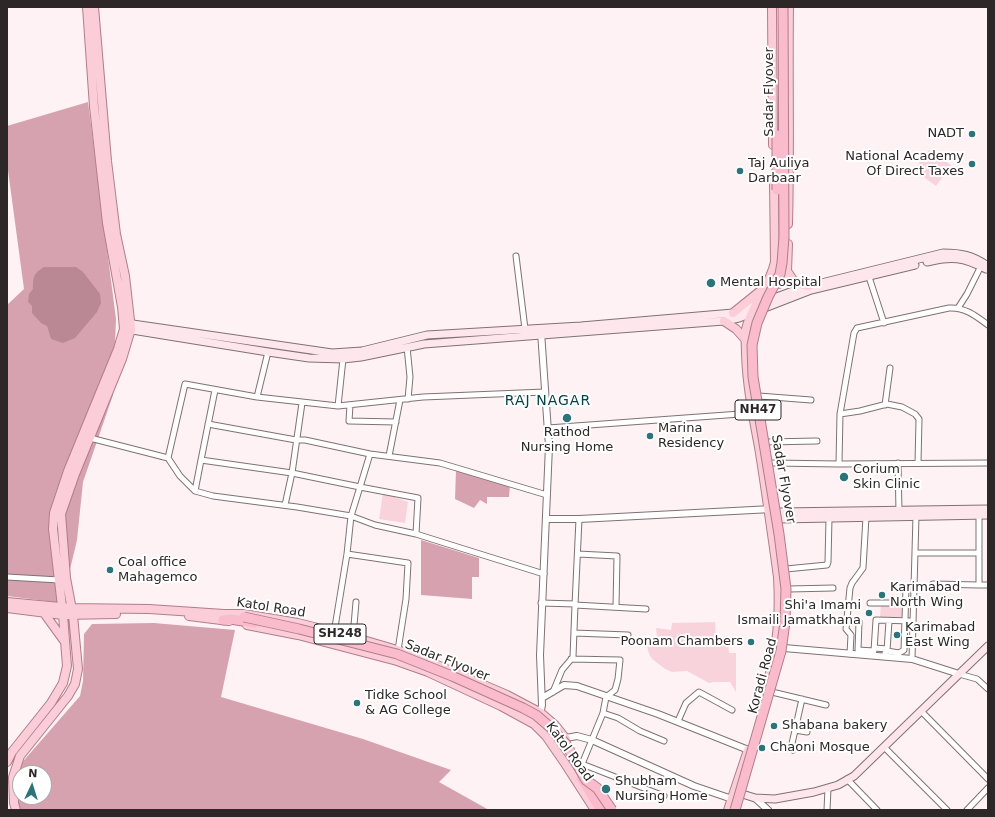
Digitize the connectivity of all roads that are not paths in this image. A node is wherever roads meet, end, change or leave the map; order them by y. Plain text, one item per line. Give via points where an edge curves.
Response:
1 (87, 7) edge
2 (94, 7) edge
3 (772, 7) edge
4 (777, 7) edge
5 (783, 7) edge
6 (789, 7) edge
7 (772, 30) junction
8 (788, 30) junction
9 (516, 256) dead end
10 (984, 266) edge
11 (988, 270) edge
12 (787, 271) junction
13 (868, 274) junction
14 (809, 286) junction
15 (763, 289) junction
16 (770, 300) junction
17 (766, 308) junction
18 (958, 308) junction
19 (753, 310) junction
20 (733, 313) junction
21 (724, 321) junction
22 (884, 323) junction
23 (988, 325) edge
24 (127, 326) junction
25 (525, 329) junction
26 (541, 331) junction
27 (745, 339) junction
28 (407, 347) junction
29 (268, 352) junction
30 (343, 359) junction
31 (890, 368) dead end
32 (215, 390) junction
33 (545, 392) junction
34 (759, 396) junction
35 (257, 397) junction
36 (408, 399) junction
37 (400, 400) junction
38 (811, 400) dead end
39 (302, 403) junction
40 (350, 405) junction
41 (885, 405) junction
42 (338, 406) junction
43 (753, 413) junction
44 (762, 413) junction
45 (840, 414) junction
46 (396, 422) junction
47 (208, 424) junction
48 (548, 428) junction
49 (90, 438) junction
50 (296, 440) junction
51 (817, 441) dead end
52 (767, 442) junction
53 (370, 454) junction
54 (389, 456) junction
55 (168, 458) junction
56 (201, 460) junction
57 (772, 463) junction
58 (918, 463) junction
59 (988, 463) edge
60 (839, 464) junction
61 (898, 464) junction
62 (292, 473) junction
63 (360, 487) junction
64 (194, 491) junction
65 (547, 495) junction
66 (285, 505) junction
67 (768, 509) junction
68 (988, 509) edge
69 (780, 513) junction
70 (899, 514) junction
71 (988, 515) edge
72 (351, 516) junction
73 (916, 516) junction
74 (979, 516) junction
75 (866, 517) junction
76 (829, 518) junction
77 (546, 519) junction
78 (579, 519) junction
79 (416, 534) junction
80 (915, 553) junction
81 (347, 554) junction
82 (578, 554) junction
83 (979, 554) junction
84 (786, 569) junction
85 (544, 574) junction
86 (7, 577) edge
87 (59, 580) junction
88 (933, 584) dead end
89 (979, 585) junction
90 (988, 585) edge
91 (833, 588) dead end
92 (906, 588) dead end
93 (789, 589) junction
94 (7, 602) edge
95 (356, 602) dead end
96 (541, 603) junction
97 (870, 603) dead end
98 (905, 603) junction
99 (914, 603) junction
100 (575, 604) junction
101 (616, 607) junction
102 (7, 608) edge
103 (646, 609) dead end
104 (62, 612) junction
105 (72, 612) junction
106 (44, 613) junction
107 (223, 617) junction
108 (243, 619) junction
109 (889, 621) junction
110 (905, 621) junction
111 (913, 621) junction
112 (859, 622) dead end
113 (334, 633) junction
114 (574, 633) junction
115 (628, 635) dead end
116 (353, 637) junction
117 (65, 643) junction
118 (988, 646) edge
119 (784, 648) junction
120 (398, 650) junction
121 (875, 650) junction
122 (884, 653) junction
123 (850, 654) junction
124 (571, 659) junction
125 (912, 659) junction
126 (960, 674) junction
127 (988, 688) edge
128 (553, 692) junction
129 (772, 692) junction
130 (606, 697) junction
131 (542, 698) junction
132 (802, 699) junction
133 (826, 705) dead end
134 (732, 710) dead end
135 (921, 711) junction
136 (541, 713) junction
137 (603, 713) junction
138 (678, 721) junction
139 (534, 724) junction
140 (795, 730) junction
141 (807, 732) dead end
142 (566, 738) junction
143 (592, 740) junction
144 (664, 741) dead end
145 (884, 747) junction
146 (793, 750) dead end
147 (752, 751) junction
148 (7, 762) edge
149 (582, 764) junction
150 (988, 779) edge
151 (847, 780) junction
152 (828, 788) junction
153 (988, 788) edge
154 (664, 796) dead end
155 (738, 797) junction
156 (754, 798) junction
157 (16, 810) edge
158 (595, 810) edge
159 (601, 810) edge
160 (607, 810) edge
161 (612, 810) edge
162 (728, 810) edge
163 (735, 810) edge
164 (768, 810) edge
165 (827, 810) edge
166 (877, 810) edge
167 (947, 810) edge
168 (966, 810) edge

1 - 24 main road via 94,107 106,215
2 - 24 main road via 107,161 124,276
3 - 7 main road, Koradi Road
4 - 163 highway, Sadar Flyover / NH47, bridge via 779,259 777,272 752,325 749,344 751,376 781,564 783,596 778,654
5 - 163 highway, Sadar Flyover / NH47, bridge via 782,263 780,274 757,323 752,345 755,385 786,589 785,616 781,651
6 - 8 main road, NH47
7 - 8 main road
7 - 15 main road, Koradi Road via 775,262
8 - 12 main road, NH47
9 - 25 street
10 - 11 main road
10 - 13 main road via 955,258 950,253 935,260
10 - 18 street
12 - 14 main road via 795,283
12 - 16 main road, NH47
13 - 14 main road
13 - 17 main road via 810,290
13 - 22 street
14 - 16 main road
15 - 19 main road, Koradi Road
15 - 20 main road
16 - 17 main road, NH47
16 - 19 main road
17 - 19 main road
17 - 34 main road, Koradi Road / NH47 via 757,332 756,368
18 - 22 street
18 - 23 street via 973,314
19 - 20 main road
19 - 21 main road via 739,318
19 - 27 main road, Koradi Road
20 - 26 main road
21 - 26 main road
21 - 27 main road
22 - 45 street via 857,328 854,333
24 - 25 main road via 332,353 362,351 427,335
24 - 29 main road
24 - 49 main road via 122,359
24 - 87 main road via 68,470 54,513 53,528
25 - 26 main road
26 - 28 main road via 529,336 462,340
26 - 33 street
27 - 43 main road, Koradi Road via 746,367
28 - 30 main road
28 - 36 street via 410,377
29 - 30 main road
29 - 35 street
30 - 42 street
31 - 41 street
32 - 35 street
32 - 47 street
32 - 55 street via 185,384
33 - 36 street
33 - 48 street
34 - 38 street
34 - 44 main road, Koradi Road / NH47
35 - 39 street
36 - 37 street
37 - 40 street
37 - 46 street
39 - 42 street
39 - 50 street
40 - 42 street
40 - 46 street via 349,421
41 - 45 street
41 - 58 street via 902,407 916,414 919,419
43 - 44 street
43 - 48 street
43 - 67 main road, Koradi Road
44 - 52 main road, Koradi Road / NH47
45 - 60 street
46 - 54 street
47 - 50 street
47 - 56 street
48 - 65 street
49 - 55 street
49 - 105 main road via 61,514 66,578
50 - 53 street
50 - 62 street
51 - 52 street
52 - 57 main road, Koradi Road / NH47
53 - 54 street
53 - 63 street
54 - 65 street via 440,463
55 - 64 street
56 - 62 street
56 - 64 street
57 - 60 street
57 - 69 main road, Koradi Road / NH47
58 - 59 street
58 - 61 street
60 - 61 street
61 - 70 street
62 - 63 street
62 - 66 street
63 - 72 street
63 - 79 street via 418,498
64 - 66 street via 213,496
65 - 77 street
66 - 72 street
67 - 69 street
67 - 78 street
67 - 147 main road, Koradi Road via 778,577 776,642
68 - 70 main road
69 - 70 main road
69 - 76 main road
69 - 84 main road, Koradi Road / NH47
70 - 73 main road
70 - 75 main road
71 - 74 main road
72 - 79 street via 375,525
72 - 81 street
73 - 74 main road
73 - 80 street
74 - 83 street
75 - 76 main road
75 - 123 street via 863,568 850,588 846,629 851,635
76 - 84 street via 827,565
77 - 78 street
77 - 85 street
78 - 82 street
79 - 85 street
80 - 83 street
80 - 99 street
81 - 113 street
81 - 120 street via 408,563 406,599
82 - 100 street
82 - 101 street via 617,556
83 - 89 street
84 - 93 main road, Koradi Road / NH47
85 - 96 street
86 - 87 street
87 - 104 main road
88 - 89 street
89 - 90 street
91 - 93 street
92 - 98 street
93 - 119 main road, Koradi Road / NH47
94 - 104 main road, Katol Road / SH248
95 - 116 street
96 - 100 street
96 - 131 street
97 - 98 street
98 - 99 street
98 - 110 street
99 - 111 street
100 - 101 street
100 - 114 street
101 - 103 street
102 - 106 main road, Katol Road / SH248
104 - 105 main road, Katol Road / SH248
104 - 106 main road, Katol Road / SH248
104 - 117 main road
105 - 107 main road, Katol Road / SH248
105 - 157 main road via 78,669 76,684 20,756 13,777
106 - 117 main road
107 - 108 highway, Sadar Flyover
107 - 113 main road, Katol Road / SH248 via 244,614
107 - 139 main road, Katol Road / SH248 via 397,661 447,680
108 - 159 highway, Sadar Flyover, bridge via 396,657 440,673 522,712 548,729 569,756
108 - 161 highway, Sadar Flyover, bridge via 299,629 396,654 523,708 536,715 566,744 586,780 597,788
109 - 110 street
109 - 121 street via 876,620
109 - 122 street
110 - 111 street
110 - 122 street via 904,650 899,653
111 - 125 street
112 - 121 street via 858,650
113 - 116 main road, Katol Road / SH248
114 - 115 street
114 - 124 street
116 - 120 main road, Katol Road / SH248
117 - 148 main road via 67,666 63,683
118 - 126 main road
119 - 123 street
119 - 129 main road, Koradi Road / NH47
120 - 136 main road, Katol Road / SH248 via 507,695
121 - 122 street
121 - 122 street
122 - 123 street
122 - 125 street
124 - 128 street via 562,670
124 - 130 street via 620,660 614,690
125 - 126 street
126 - 127 street via 977,679
126 - 135 main road
128 - 130 street via 564,685 577,686
128 - 131 street
129 - 132 street
129 - 147 main road, Koradi Road / NH47
130 - 137 street
130 - 138 street
131 - 136 street
132 - 133 street
132 - 140 street
134 - 138 street via 699,692 686,703
135 - 145 main road
135 - 150 street
136 - 139 street
136 - 142 main road, Katol Road / SH248 via 556,725
137 - 143 street
137 - 144 street
138 - 147 street
139 - 158 main road, Katol Road / SH248 via 546,736
140 - 141 street
140 - 146 street via 791,748
142 - 143 street via 577,736
142 - 149 main road, Katol Road / SH248
143 - 149 street
143 - 155 street via 694,786
145 - 151 main road
145 - 167 street
147 - 155 main road, Koradi Road
149 - 154 street
149 - 160 main road, Katol Road / SH248
151 - 152 main road
151 - 166 street
152 - 156 main road via 775,799
152 - 165 street
153 - 168 street
155 - 156 main road
155 - 162 main road, Koradi Road
155 - 163 main road, Koradi Road
156 - 164 street

